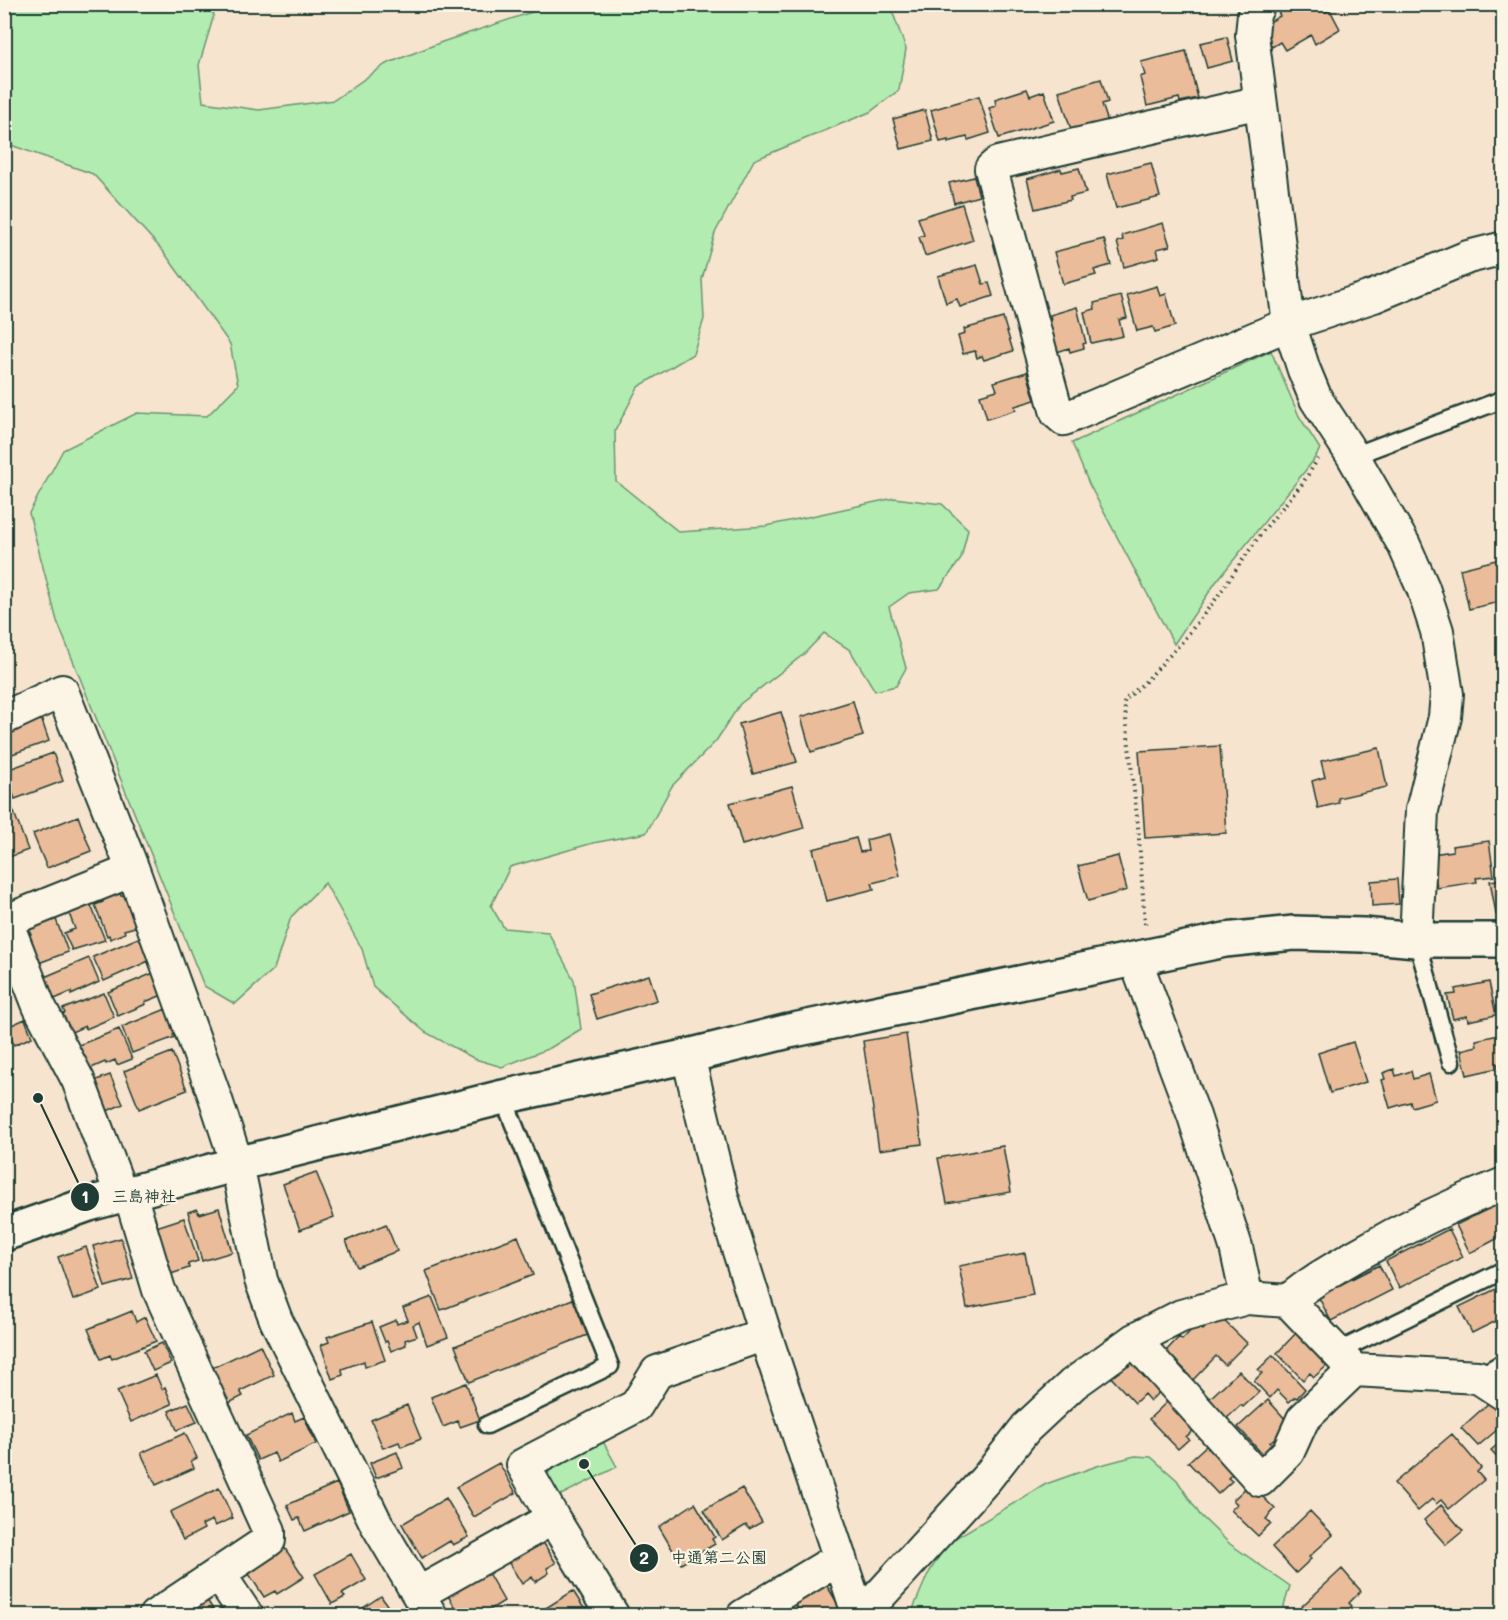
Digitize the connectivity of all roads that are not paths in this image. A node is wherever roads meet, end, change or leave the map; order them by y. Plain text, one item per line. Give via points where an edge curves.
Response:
1 (1259, 4) edge
2 (1260, 102) junction
3 (1503, 248) edge
4 (1289, 324) junction
5 (1503, 399) edge
6 (1353, 456) junction
7 (4, 718) edge
8 (133, 870) junction
9 (5, 919) edge
10 (1419, 940) junction
11 (1503, 940) edge
12 (1141, 957) junction
13 (688, 1056) junction
14 (1451, 1062) dead end
15 (503, 1097) junction
16 (237, 1164) junction
17 (1503, 1184) edge
18 (126, 1195) junction
19 (4, 1233) edge
20 (1503, 1270) edge
21 (1247, 1298) junction
22 (1288, 1301) junction
23 (765, 1334) junction
24 (1134, 1340) junction
25 (1345, 1361) junction
26 (1491, 1370) edge
27 (1503, 1394) edge
28 (488, 1425) dead end
29 (553, 1518) junction
30 (840, 1558) junction
31 (219, 1574) junction
32 (424, 1605) edge
33 (155, 1616) edge
34 (247, 1616) edge
35 (613, 1616) edge
36 (743, 1616) edge
37 (860, 1616) edge

1 - 2 street via 1252,34
2 - 4 street
2 - 4 street via 998,163 991,169 1057,413 1064,419
3 - 4 street via 1468,257 1374,296
4 - 6 street via 1316,399
5 - 6 lane
6 - 10 street via 1404,545 1423,588 1437,631 1445,676 1445,717 1422,810
7 - 8 street via 62,691
8 - 9 street
8 - 16 street
9 - 18 street via 39,1006 78,1080
10 - 11 street
10 - 12 street via 1294,933 1225,940
10 - 14 lane
12 - 13 street
12 - 21 street via 1236,1247
13 - 15 street
13 - 23 street via 722,1197
15 - 16 street
15 - 28 lane via 610,1366
16 - 18 street
16 - 32 street via 261,1280 276,1320 376,1522
17 - 22 street via 1392,1235 1310,1282
18 - 19 street
18 - 31 street via 159,1290 269,1531 269,1540
20 - 25 lane
21 - 22 street
21 - 24 street via 1181,1316
22 - 25 street
23 - 29 street via 657,1372 636,1406 523,1465
23 - 30 street
24 - 25 street via 1260,1480 1288,1452 1303,1419
24 - 37 street via 1073,1384 1026,1428 986,1479
25 - 26 street
26 - 27 street
29 - 32 street
29 - 35 street
30 - 36 street
30 - 37 street
31 - 33 street
31 - 34 street

